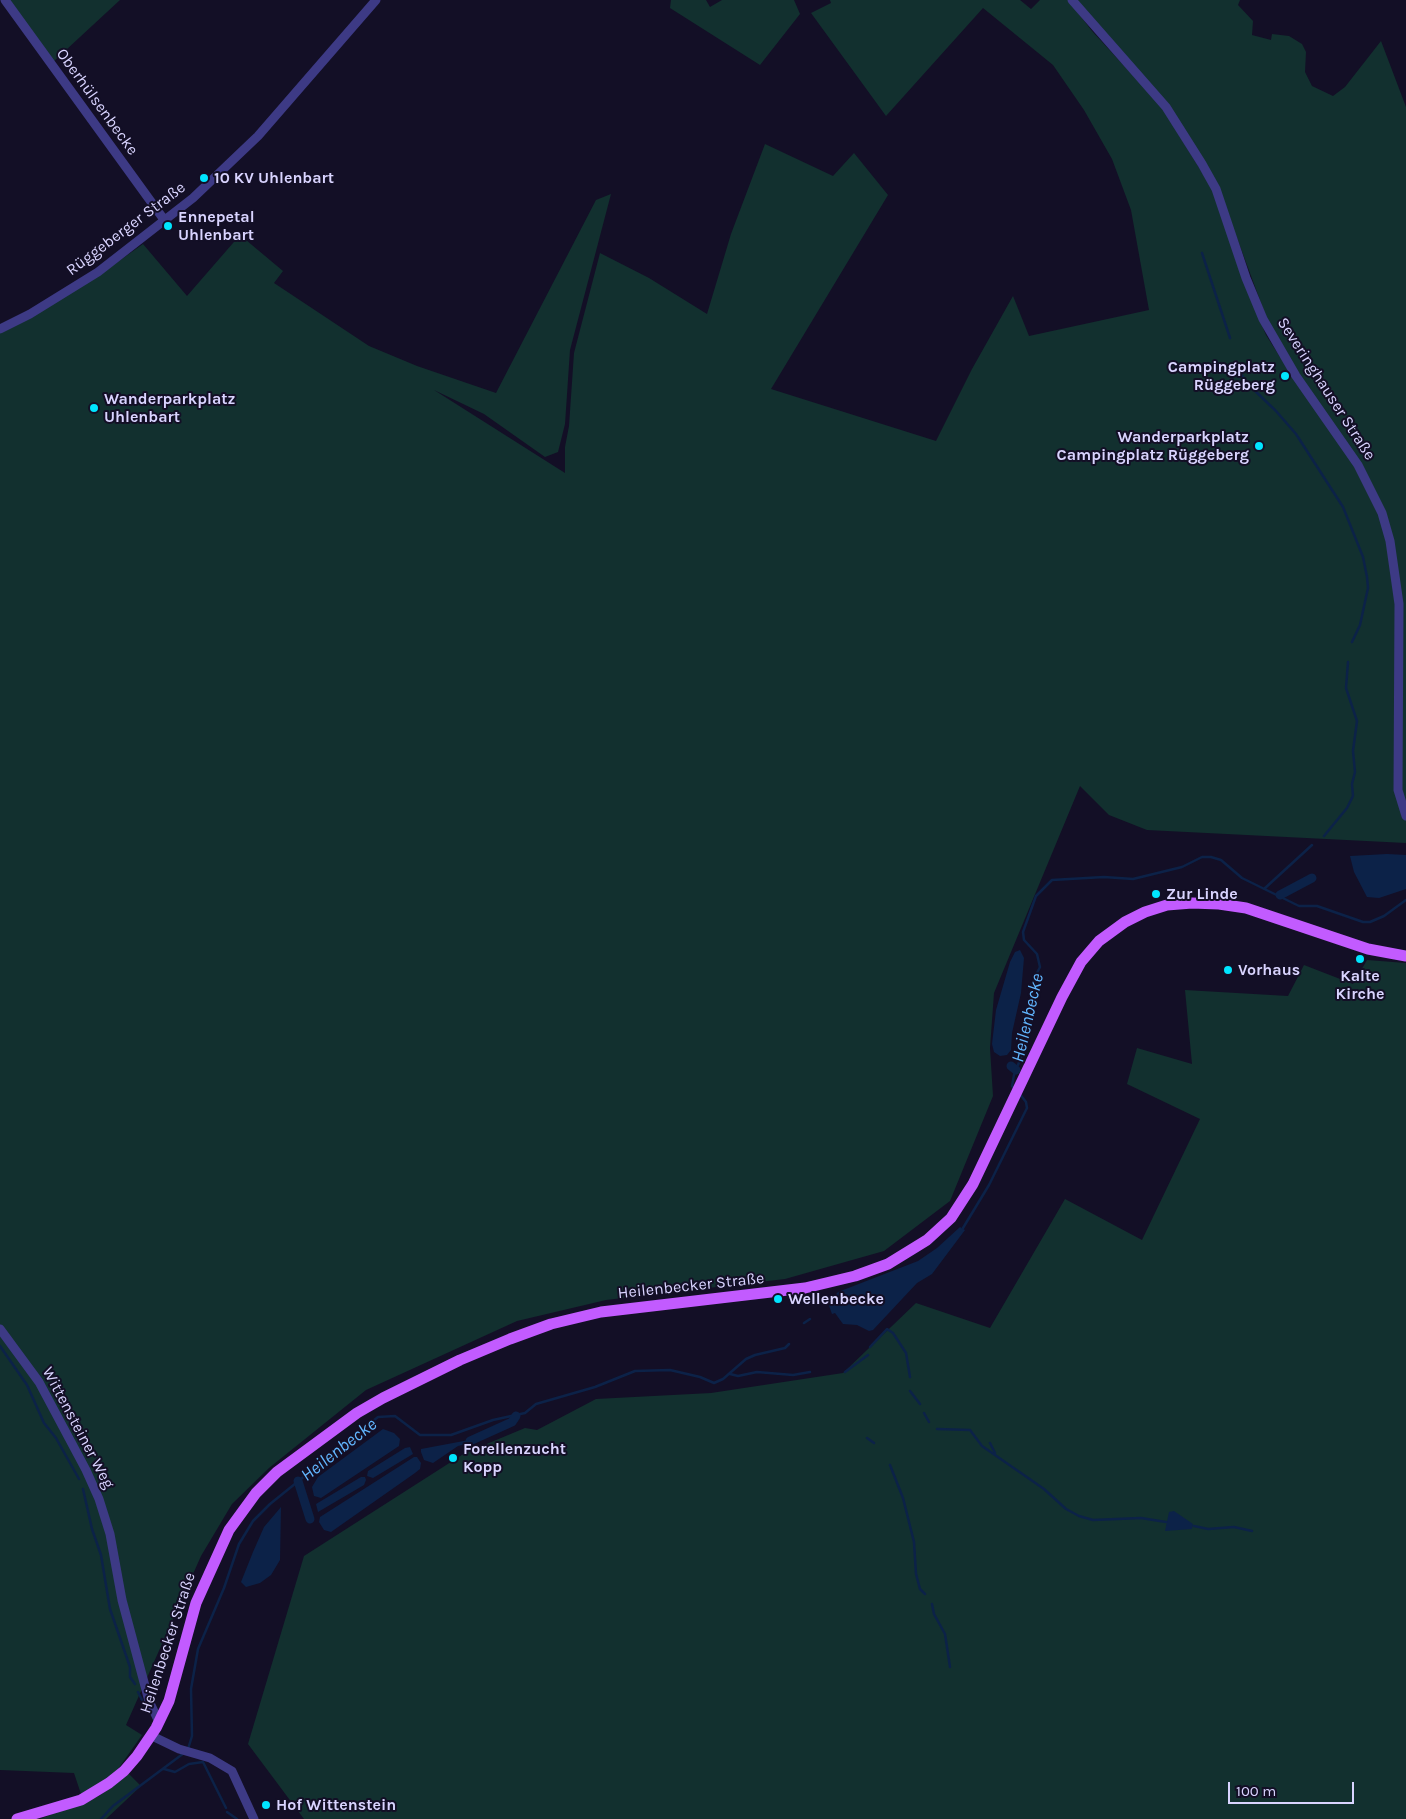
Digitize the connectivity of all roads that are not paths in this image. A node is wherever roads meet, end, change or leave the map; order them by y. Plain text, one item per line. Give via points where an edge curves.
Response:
1 (5, 0) edge
2 (376, 0) edge
3 (1072, 0) edge
4 (165, 221) junction
5 (0, 329) edge
6 (1406, 816) edge
7 (1406, 956) edge
8 (0, 1329) edge
9 (159, 1722) junction
10 (152, 1736) junction
11 (17, 1819) edge
12 (254, 1819) edge

1 - 4 street, Oberhülsenbecke
2 - 4 street, Rüggeberger Straße via 258,136
3 - 6 street, Severinghauser Straße via 1166,107 1202,164 1216,189 1263,319 1296,376 1358,465 1382,513 1390,541 1399,604 1398,790
4 - 5 street, Rüggeberger Straße via 98,272
7 - 9 main road, Heilenbecker Straße via 1364,947 1232,906 1192,903 1155,908 1112,931 1087,954 1062,997 973,1184 951,1218 915,1248 888,1264 805,1288 601,1312 551,1324 510,1338 382,1398 300,1453 241,1511 196,1603 171,1695
8 - 9 street, Wittensteiner Weg via 39,1382 99,1499 149,1701
9 - 10 main road, Heilenbecker Straße
10 - 11 main road, Heilenbecker Straße via 124,1771 109,1783 80,1800
10 - 12 street via 179,1749 210,1758 232,1771

